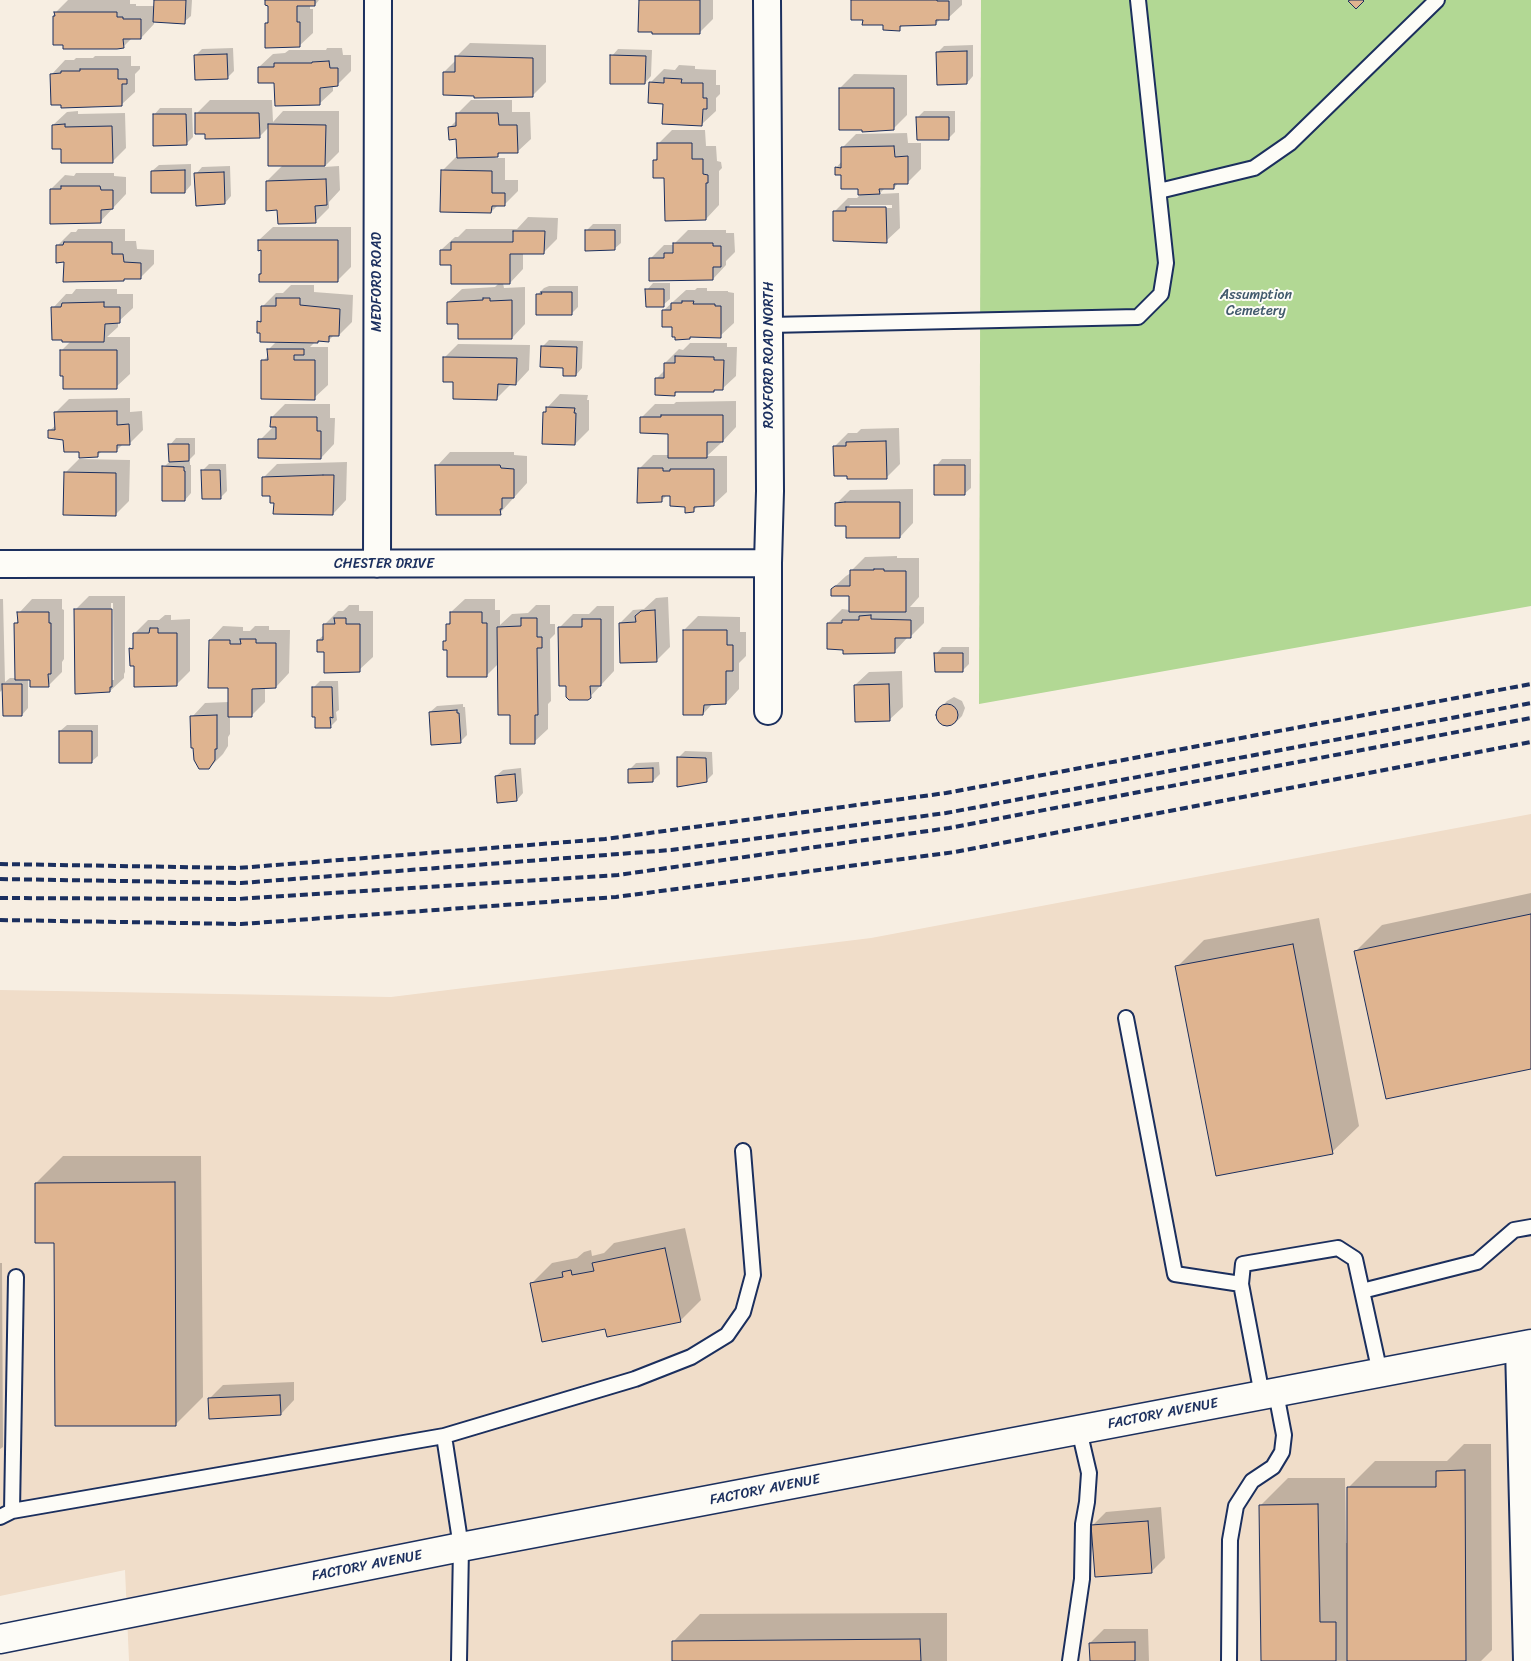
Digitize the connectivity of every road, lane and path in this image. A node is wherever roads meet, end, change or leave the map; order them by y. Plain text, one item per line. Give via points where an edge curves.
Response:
1 (378, 0) edge
2 (767, 0) edge
3 (1138, 0) edge
4 (1437, 0) edge
5 (1158, 191) junction
6 (769, 325) junction
7 (768, 563) junction
8 (0, 564) edge
9 (377, 564) junction
10 (768, 711) dead end
11 (1126, 1018) dead end
12 (743, 1151) dead end
13 (1531, 1227) edge
14 (16, 1278) dead end
15 (1241, 1284) junction
16 (1362, 1291) junction
17 (1525, 1345) edge
18 (1380, 1373) junction
19 (1269, 1394) junction
20 (1080, 1430) junction
21 (444, 1436) junction
22 (6, 1514) edge
23 (461, 1547) junction
24 (0, 1639) edge
25 (460, 1661) edge
26 (1070, 1661) edge
27 (1228, 1661) edge
28 (1527, 1661) edge

1 - 9 street, MEDFORD ROAD
2 - 6 street, ROXFORD ROAD NORTH
3 - 5 lane
4 - 5 lane via 1290,143 1254,168
5 - 6 lane via 1166,263 1161,294 1138,317
6 - 7 street, ROXFORD ROAD NORTH
7 - 9 street, CHESTER DRIVE
7 - 10 street, ROXFORD ROAD NORTH
8 - 9 street, CHESTER DRIVE
11 - 15 lane via 1175,1274
12 - 21 lane via 753,1275 743,1312 727,1335 692,1357 635,1379
13 - 16 lane via 1514,1230 1476,1262
14 - 22 lane
15 - 16 lane via 1243,1264 1338,1248 1355,1259
15 - 19 lane
16 - 18 lane
17 - 18 street, FACTORY AVENUE
17 - 28 street
18 - 19 street, FACTORY AVENUE
19 - 20 street, FACTORY AVENUE
19 - 27 lane via 1284,1435 1282,1452 1273,1467 1252,1481 1236,1506 1230,1540
20 - 23 street, FACTORY AVENUE
20 - 26 lane via 1089,1473 1083,1524 1082,1579
21 - 22 lane
21 - 23 lane
23 - 24 street, FACTORY AVENUE
23 - 25 lane

